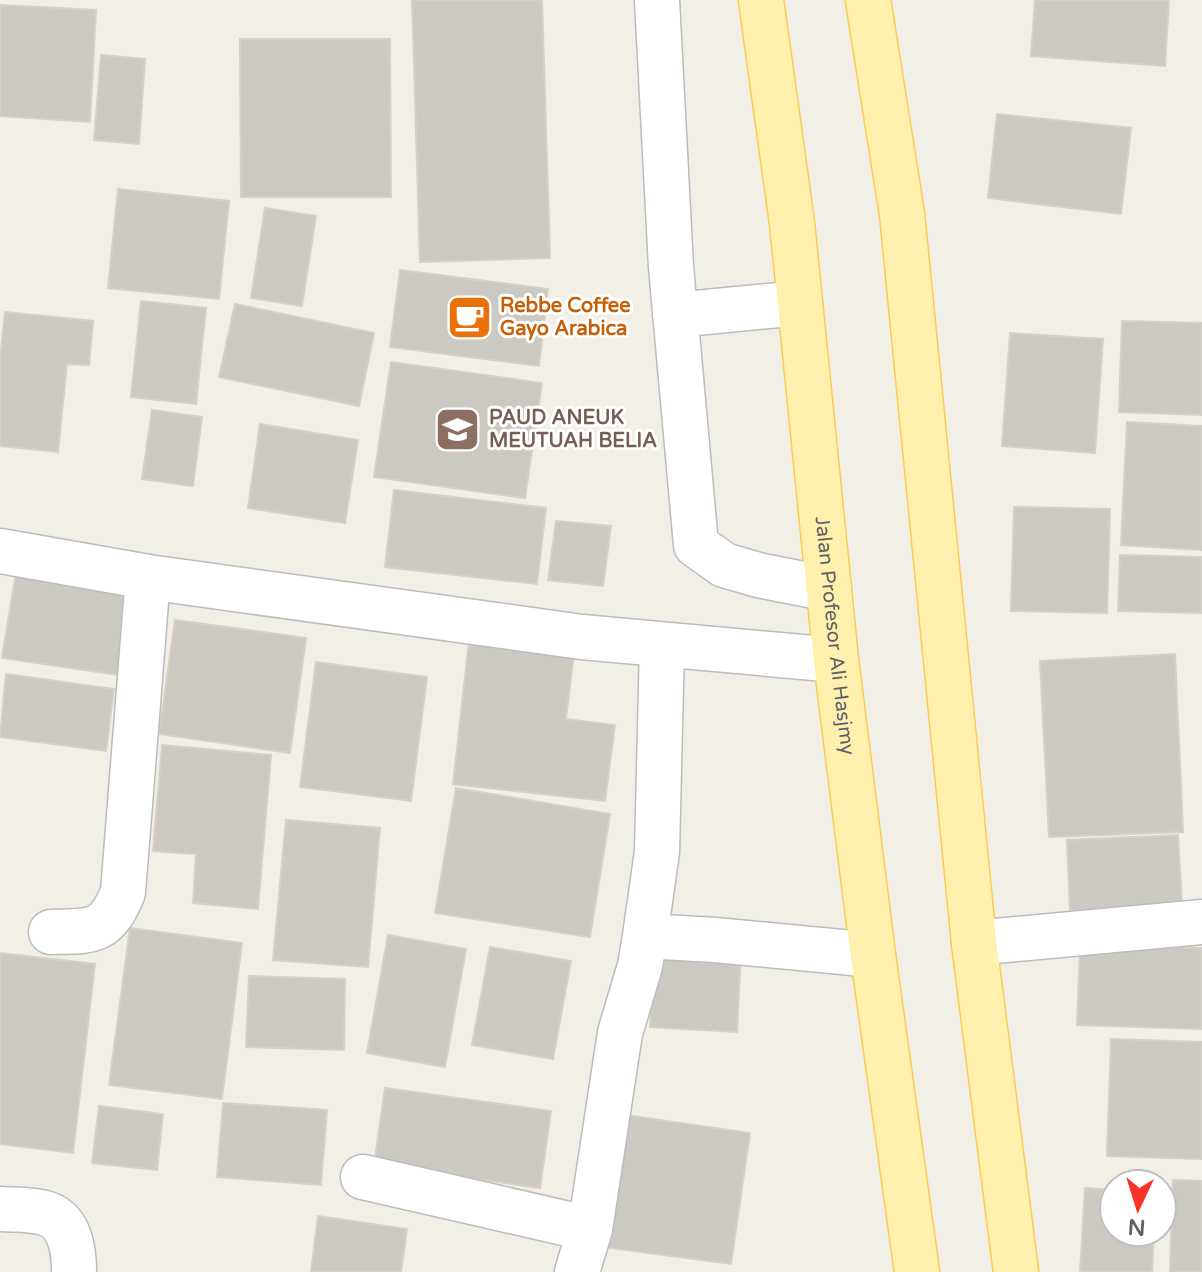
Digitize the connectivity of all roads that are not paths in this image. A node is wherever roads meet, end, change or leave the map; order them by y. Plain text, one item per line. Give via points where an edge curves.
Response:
1 (657, 0) edge
2 (761, 0) edge
3 (868, 0) edge
4 (800, 303) junction
5 (675, 315) junction
6 (0, 551) edge
7 (148, 577) junction
8 (829, 589) junction
9 (662, 645) junction
10 (836, 660) junction
11 (1202, 922) edge
12 (51, 932) dead end
13 (645, 936) junction
14 (974, 943) junction
15 (873, 955) junction
16 (363, 1177) dead end
17 (0, 1209) edge
18 (590, 1229) junction
19 (74, 1272) edge
20 (577, 1272) edge
21 (917, 1272) edge
22 (1016, 1272) edge

1 - 5 street
2 - 4 main road, Jalan Profesor Ali Hasjmy
3 - 14 main road via 902,214
4 - 5 street
4 - 8 main road, Jalan Profesor Ali Hasjmy
5 - 8 street via 696,545 724,565
6 - 7 street
7 - 9 street
7 - 12 street via 123,892 103,925 84,932
8 - 10 main road, Jalan Profesor Ali Hasjmy
9 - 10 street
9 - 13 street via 657,852
10 - 15 main road, Jalan Profesor Ali Hasjmy
11 - 14 street
13 - 15 street
13 - 18 street via 620,1033
14 - 22 main road
15 - 21 main road, Jalan Profesor Ali Hasjmy
16 - 18 street
17 - 19 street via 57,1219 74,1249
18 - 20 street

